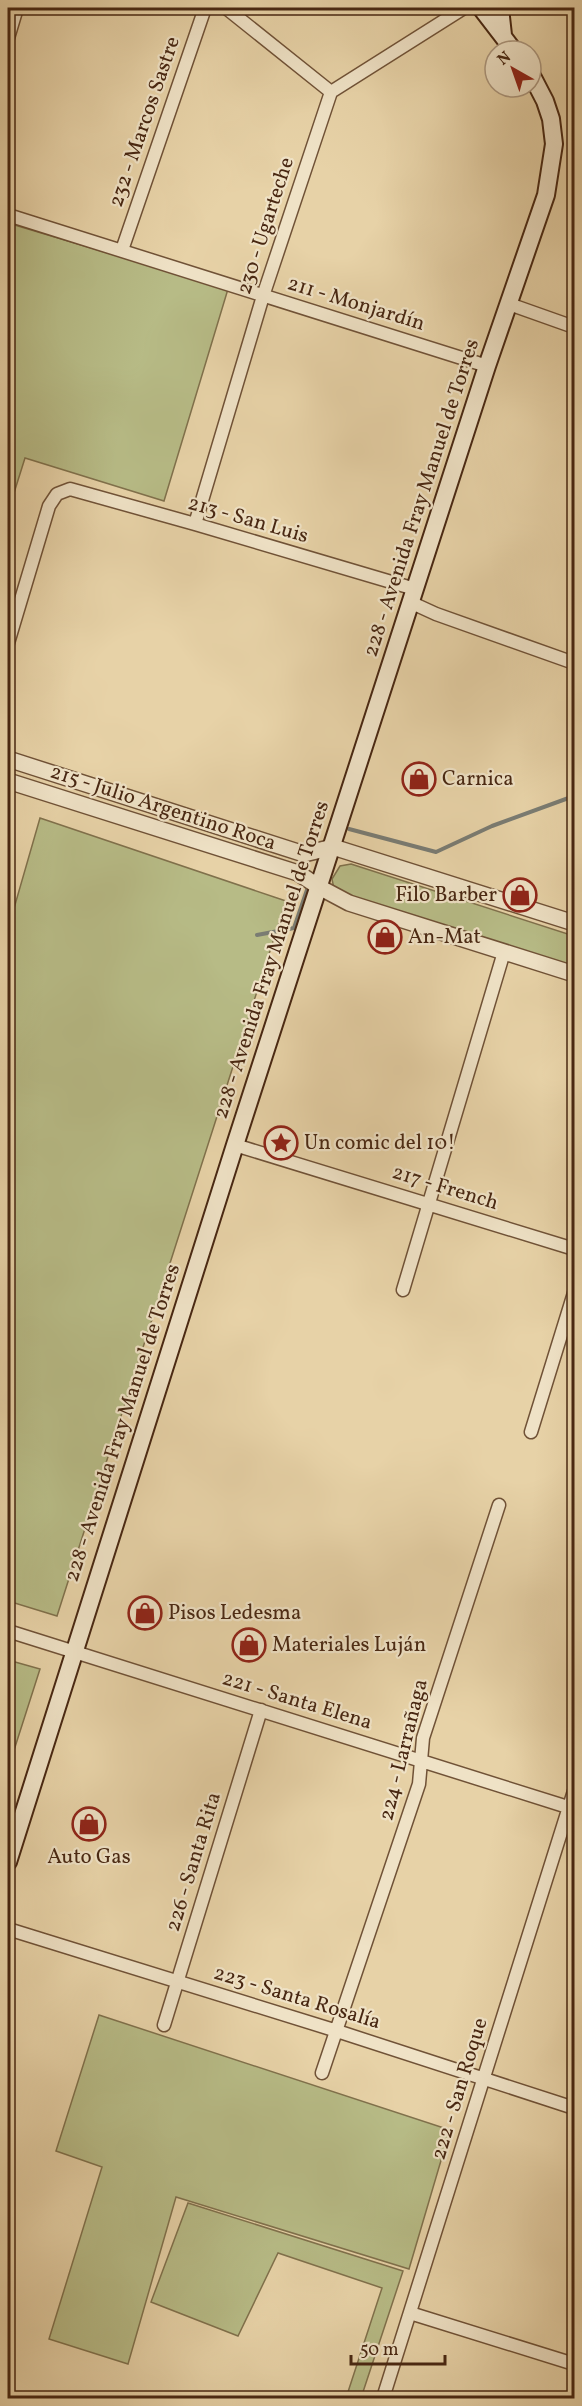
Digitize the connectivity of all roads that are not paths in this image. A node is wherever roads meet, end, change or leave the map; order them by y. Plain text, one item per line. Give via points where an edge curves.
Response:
1 (17, 8) edge
2 (205, 8) edge
3 (226, 8) edge
4 (464, 8) edge
5 (482, 8) edge
6 (495, 8) edge
7 (500, 8) edge
8 (503, 35) junction
9 (8, 38) edge
10 (506, 39) edge
11 (332, 92) junction
12 (543, 96) edge
13 (8, 215) edge
14 (122, 250) junction
15 (263, 296) junction
16 (509, 304) junction
17 (574, 327) edge
18 (487, 366) junction
19 (195, 524) junction
20 (414, 596) junction
21 (8, 643) edge
22 (574, 663) edge
23 (8, 759) edge
24 (8, 781) edge
25 (333, 847) junction
26 (319, 887) junction
27 (574, 923) edge
28 (504, 952) junction
29 (574, 974) edge
30 (235, 1145) junction
31 (430, 1204) junction
32 (574, 1249) edge
33 (403, 1290) dead end
34 (574, 1293) edge
35 (531, 1432) dead end
36 (499, 1505) dead end
37 (8, 1631) edge
38 (75, 1651) junction
39 (261, 1710) junction
40 (422, 1760) junction
41 (574, 1791) edge
42 (572, 1808) edge
43 (8, 1862) edge
44 (8, 1929) edge
45 (178, 1982) junction
46 (164, 2025) dead end
47 (338, 2031) junction
48 (322, 2073) dead end
49 (484, 2079) junction
50 (574, 2108) edge
51 (410, 2313) junction
52 (574, 2364) edge
53 (383, 2398) edge

1 - 9 street
2 - 14 street, 232 - Marcos Sastre
3 - 11 street
4 - 11 street
5 - 6 main road
5 - 8 main road
7 - 8 main road
8 - 10 main road
11 - 15 street, 230 - Ugarteche
12 - 16 main road, 228 - Avenida Fray Manuel de Torres via 554,144 550,177
13 - 14 street, 211 - Monjardín
14 - 15 street, 211 - Monjardín
15 - 18 street, 211 - Monjardín
15 - 19 street, 230 - Ugarteche
16 - 17 street
16 - 18 main road, 228 - Avenida Fray Manuel de Torres
18 - 20 main road, 228 - Avenida Fray Manuel de Torres
19 - 20 street, 213 - San Luis
19 - 21 street, 213 - San Luis via 70,489 57,494 49,506
20 - 22 street, 213 - San Luis via 436,614
20 - 25 main road, 228 - Avenida Fray Manuel de Torres
23 - 25 street, 215 - Julio Argentino Roca via 304,854
24 - 26 street, 215 - Julio Argentino Roca via 298,873
25 - 26 main road, 228 - Avenida Fray Manuel de Torres
25 - 27 street
26 - 28 street, 215 - Julio Argentino Roca via 349,903
26 - 30 main road, 228 - Avenida Fray Manuel de Torres
28 - 29 street, 215 - Julio Argentino Roca
28 - 31 street
30 - 31 street, 217 - French
30 - 38 main road, 228 - Avenida Fray Manuel de Torres
31 - 32 street, 217 - French
31 - 33 street
34 - 35 street
36 - 40 street, 224 - Larrañaga via 423,1738
37 - 38 street, 221 - Santa Elena
38 - 39 street, 221 - Santa Elena
38 - 43 main road, 228 - Avenida Fray Manuel de Torres
39 - 40 street, 221 - Santa Elena
39 - 45 street, 226 - Santa Rita
40 - 42 street, 221 - Santa Elena
40 - 47 street, 224 - Larrañaga via 419,1784
41 - 42 street, 222 - San Roque
42 - 49 street, 222 - San Roque
44 - 45 street, 223 - Santa Rosalía
45 - 46 street, 226 - Santa Rita
45 - 47 street, 223 - Santa Rosalía
47 - 48 street, 224 - Larrañaga
47 - 49 street, 223 - Santa Rosalía
49 - 50 street, 223 - Santa Rosalía
49 - 51 street, 222 - San Roque
51 - 52 street
51 - 53 street, 222 - San Roque

